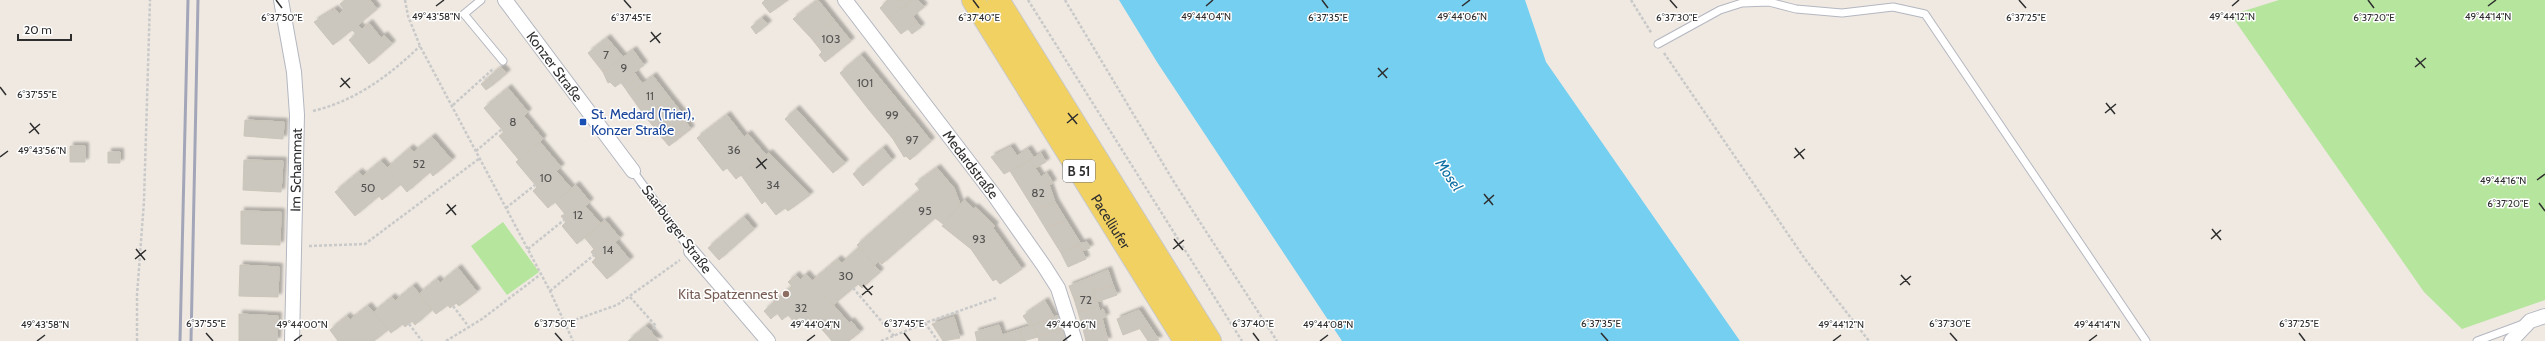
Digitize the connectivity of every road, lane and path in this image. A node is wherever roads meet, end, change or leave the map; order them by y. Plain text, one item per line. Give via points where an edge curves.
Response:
1 (150, 0) edge
2 (281, 0) edge
3 (405, 0) edge
4 (481, 0) edge
5 (505, 0) edge
6 (845, 0) edge
7 (973, 0) edge
8 (998, 0) edge
9 (1028, 0) edge
10 (1065, 0) edge
11 (1631, 0) edge
12 (1658, 44) junction
13 (420, 46) junction
14 (503, 61) joint
15 (453, 105) junction
16 (297, 115) junction
17 (502, 129) dead end
18 (476, 151) junction
19 (480, 158) junction
20 (634, 171) joint
21 (535, 185) dead end
22 (506, 208) junction
23 (564, 220) dead end
24 (295, 247) junction
25 (528, 249) junction
26 (691, 251) joint
27 (594, 255) dead end
28 (666, 271) dead end
29 (541, 274) junction
30 (853, 288) dead end
31 (550, 291) junction
32 (630, 297) junction
33 (996, 298) dead end
34 (453, 306) dead end
35 (2545, 316) edge
36 (2530, 321) junction
37 (925, 322) junction
38 (409, 324) dead end
39 (566, 324) junction
40 (469, 327) junction
41 (651, 331) dead end
42 (894, 336) junction
43 (137, 341) edge
44 (292, 341) edge
45 (422, 341) edge
46 (446, 341) edge
47 (573, 341) edge
48 (768, 341) edge
49 (881, 341) edge
50 (938, 341) edge
51 (1075, 341) edge
52 (1185, 341) edge
53 (1210, 341) edge
54 (1242, 341) edge
55 (1277, 341) edge
56 (1869, 341) edge
57 (2146, 341) edge
58 (2477, 341) edge
59 (2511, 341) edge

1 - 43 path
2 - 16 street, Im Schammat via 294,72
3 - 13 path via 408,16
4 - 14 lane via 464,14
5 - 20 street, Konzer Straße
6 - 51 street, Medardstraße via 990,189 1044,266 1058,288
7 - 52 main road, Pacelliufer / B 51
8 - 53 main road, Pacelliufer / B 51
9 - 54 path
10 - 55 path via 1174,182
11 - 12 path
12 - 56 path via 1806,259
12 - 57 lane via 1720,10 1742,3 1769,2 1796,9 1842,13 1893,7 1925,14
13 - 15 path
13 - 16 path via 399,67 350,100
14 - 15 path
15 - 18 path
16 - 24 street, Im Schammat
17 - 18 path
18 - 19 path
19 - 22 path
19 - 24 path via 365,244
20 - 26 lane, Saarburger Straße
21 - 22 path
22 - 25 path
23 - 25 path
24 - 44 street, Im Schammat
25 - 29 path
26 - 48 street, Saarburger Straße
27 - 31 path
28 - 32 path
29 - 31 path
29 - 40 path
30 - 42 path
31 - 39 path
32 - 39 path
32 - 41 path via 656,326
33 - 37 path
34 - 40 path
35 - 36 street
36 - 58 lane
36 - 59 street
37 - 42 path
37 - 50 path
38 - 45 path
39 - 47 path
40 - 46 path
42 - 49 path

